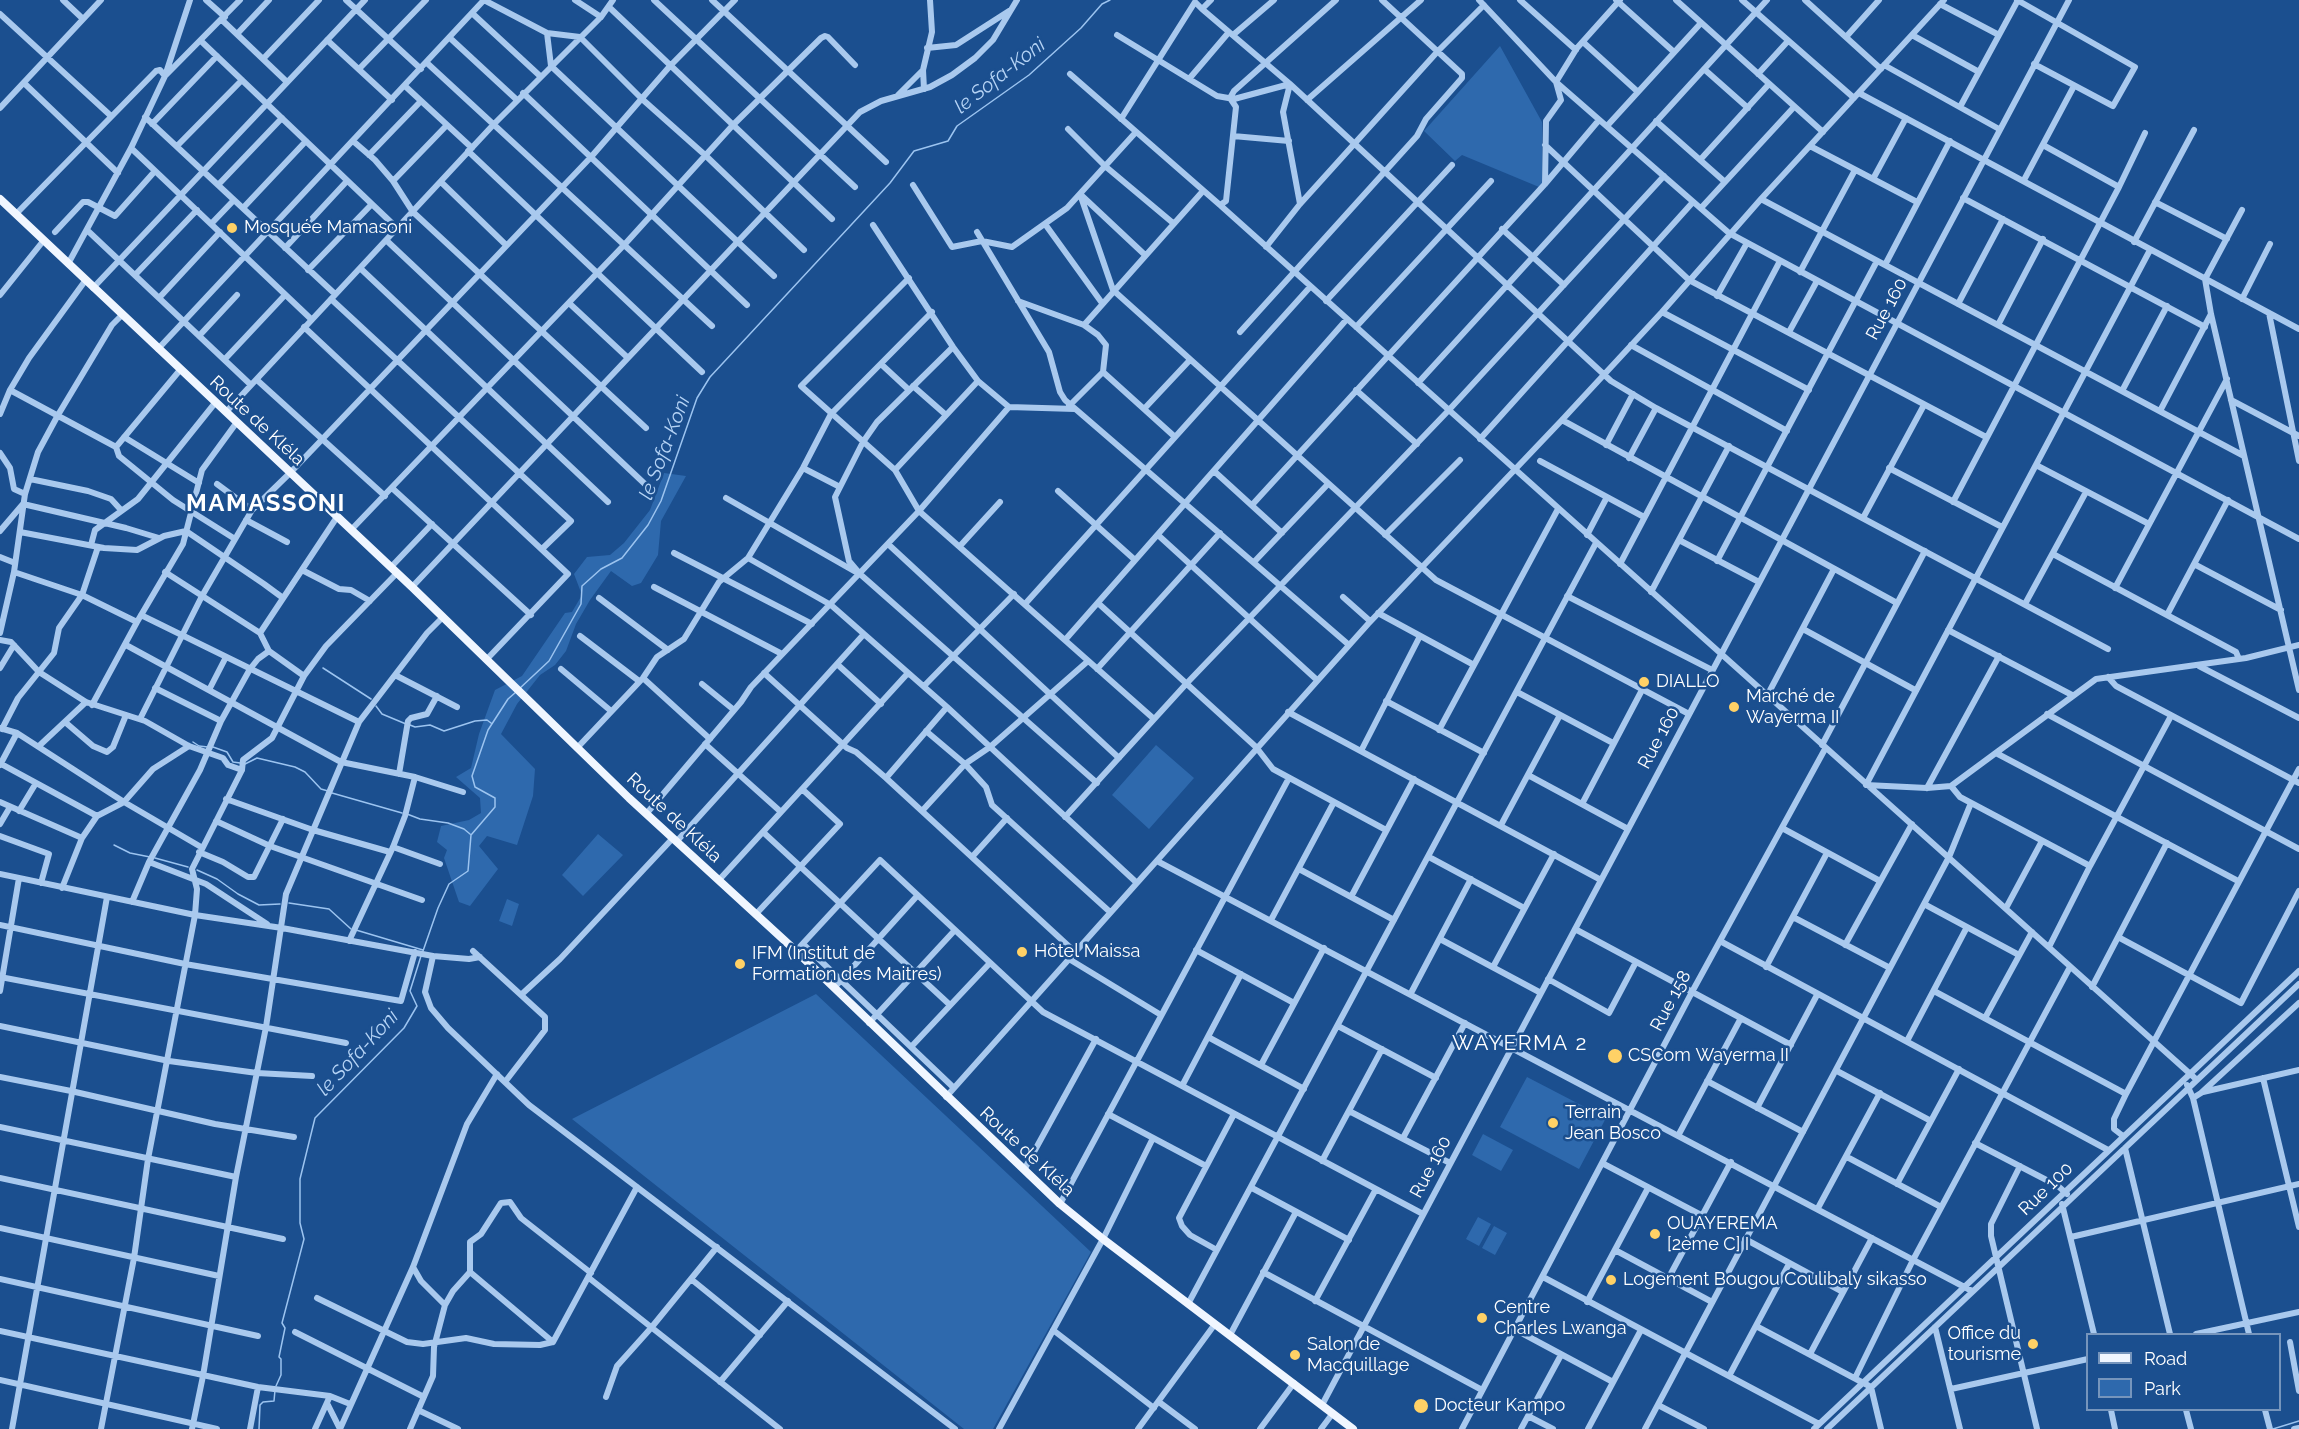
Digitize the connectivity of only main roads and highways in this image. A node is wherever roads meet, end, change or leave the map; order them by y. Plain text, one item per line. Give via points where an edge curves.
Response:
1 (1, 202) edge
2 (1353, 1429) edge

1 - 2 main road, Route de Kléla via 291,472 1060,1204

